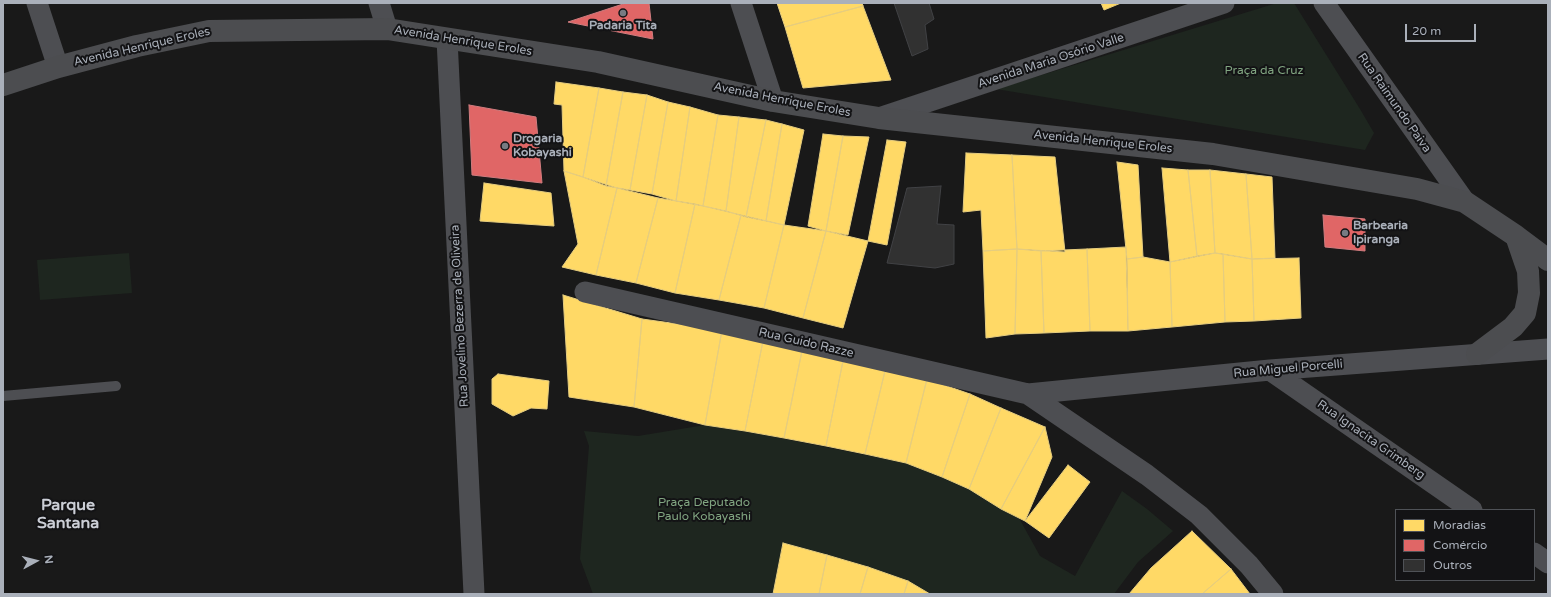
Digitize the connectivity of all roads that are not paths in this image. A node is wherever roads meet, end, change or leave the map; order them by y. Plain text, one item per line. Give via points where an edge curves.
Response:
1 (38, 3) edge
2 (379, 3) edge
3 (741, 3) edge
4 (1224, 3) edge
5 (1324, 3) edge
6 (387, 29) junction
7 (447, 39) junction
8 (58, 67) junction
9 (3, 85) edge
10 (773, 101) junction
11 (879, 118) junction
12 (1465, 202) junction
13 (1516, 236) junction
14 (1548, 260) edge
15 (585, 292) dead end
16 (1548, 349) edge
17 (1477, 354) junction
18 (1270, 370) junction
19 (116, 386) dead end
20 (1028, 394) junction
21 (3, 396) edge
22 (1471, 509) edge
23 (1535, 554) edge
24 (1548, 563) edge
25 (474, 594) edge
26 (1273, 594) edge

1 - 8 street
2 - 6 street
3 - 10 street
4 - 11 street, Avenida Maria Osório Valle
5 - 12 street, Rua Raimundo Paiva
6 - 7 main road, Avenida Henrique Eroles
6 - 8 main road, Avenida Henrique Eroles via 210,31 137,46
7 - 10 main road, Avenida Henrique Eroles via 598,62
7 - 25 street, Rua Jovelino Bezerra de Oliveira
8 - 9 main road, Avenida Henrique Eroles
10 - 11 main road, Avenida Henrique Eroles
11 - 12 main road, Avenida Henrique Eroles via 1213,154 1417,189
12 - 13 main road, Avenida Henrique Eroles
13 - 14 main road, Avenida Henrique Eroles
13 - 17 main road via 1528,271 1529,293 1525,312 1513,327
15 - 20 street, Rua Guido Razze
16 - 17 street, Rua Miguel Porcelli
17 - 18 street, Rua Miguel Porcelli
18 - 20 street, Rua Miguel Porcelli
18 - 22 street, Rua Ignacita Grimberg
19 - 21 lane
20 - 26 street via 1147,475 1199,515 1249,565
23 - 24 street

